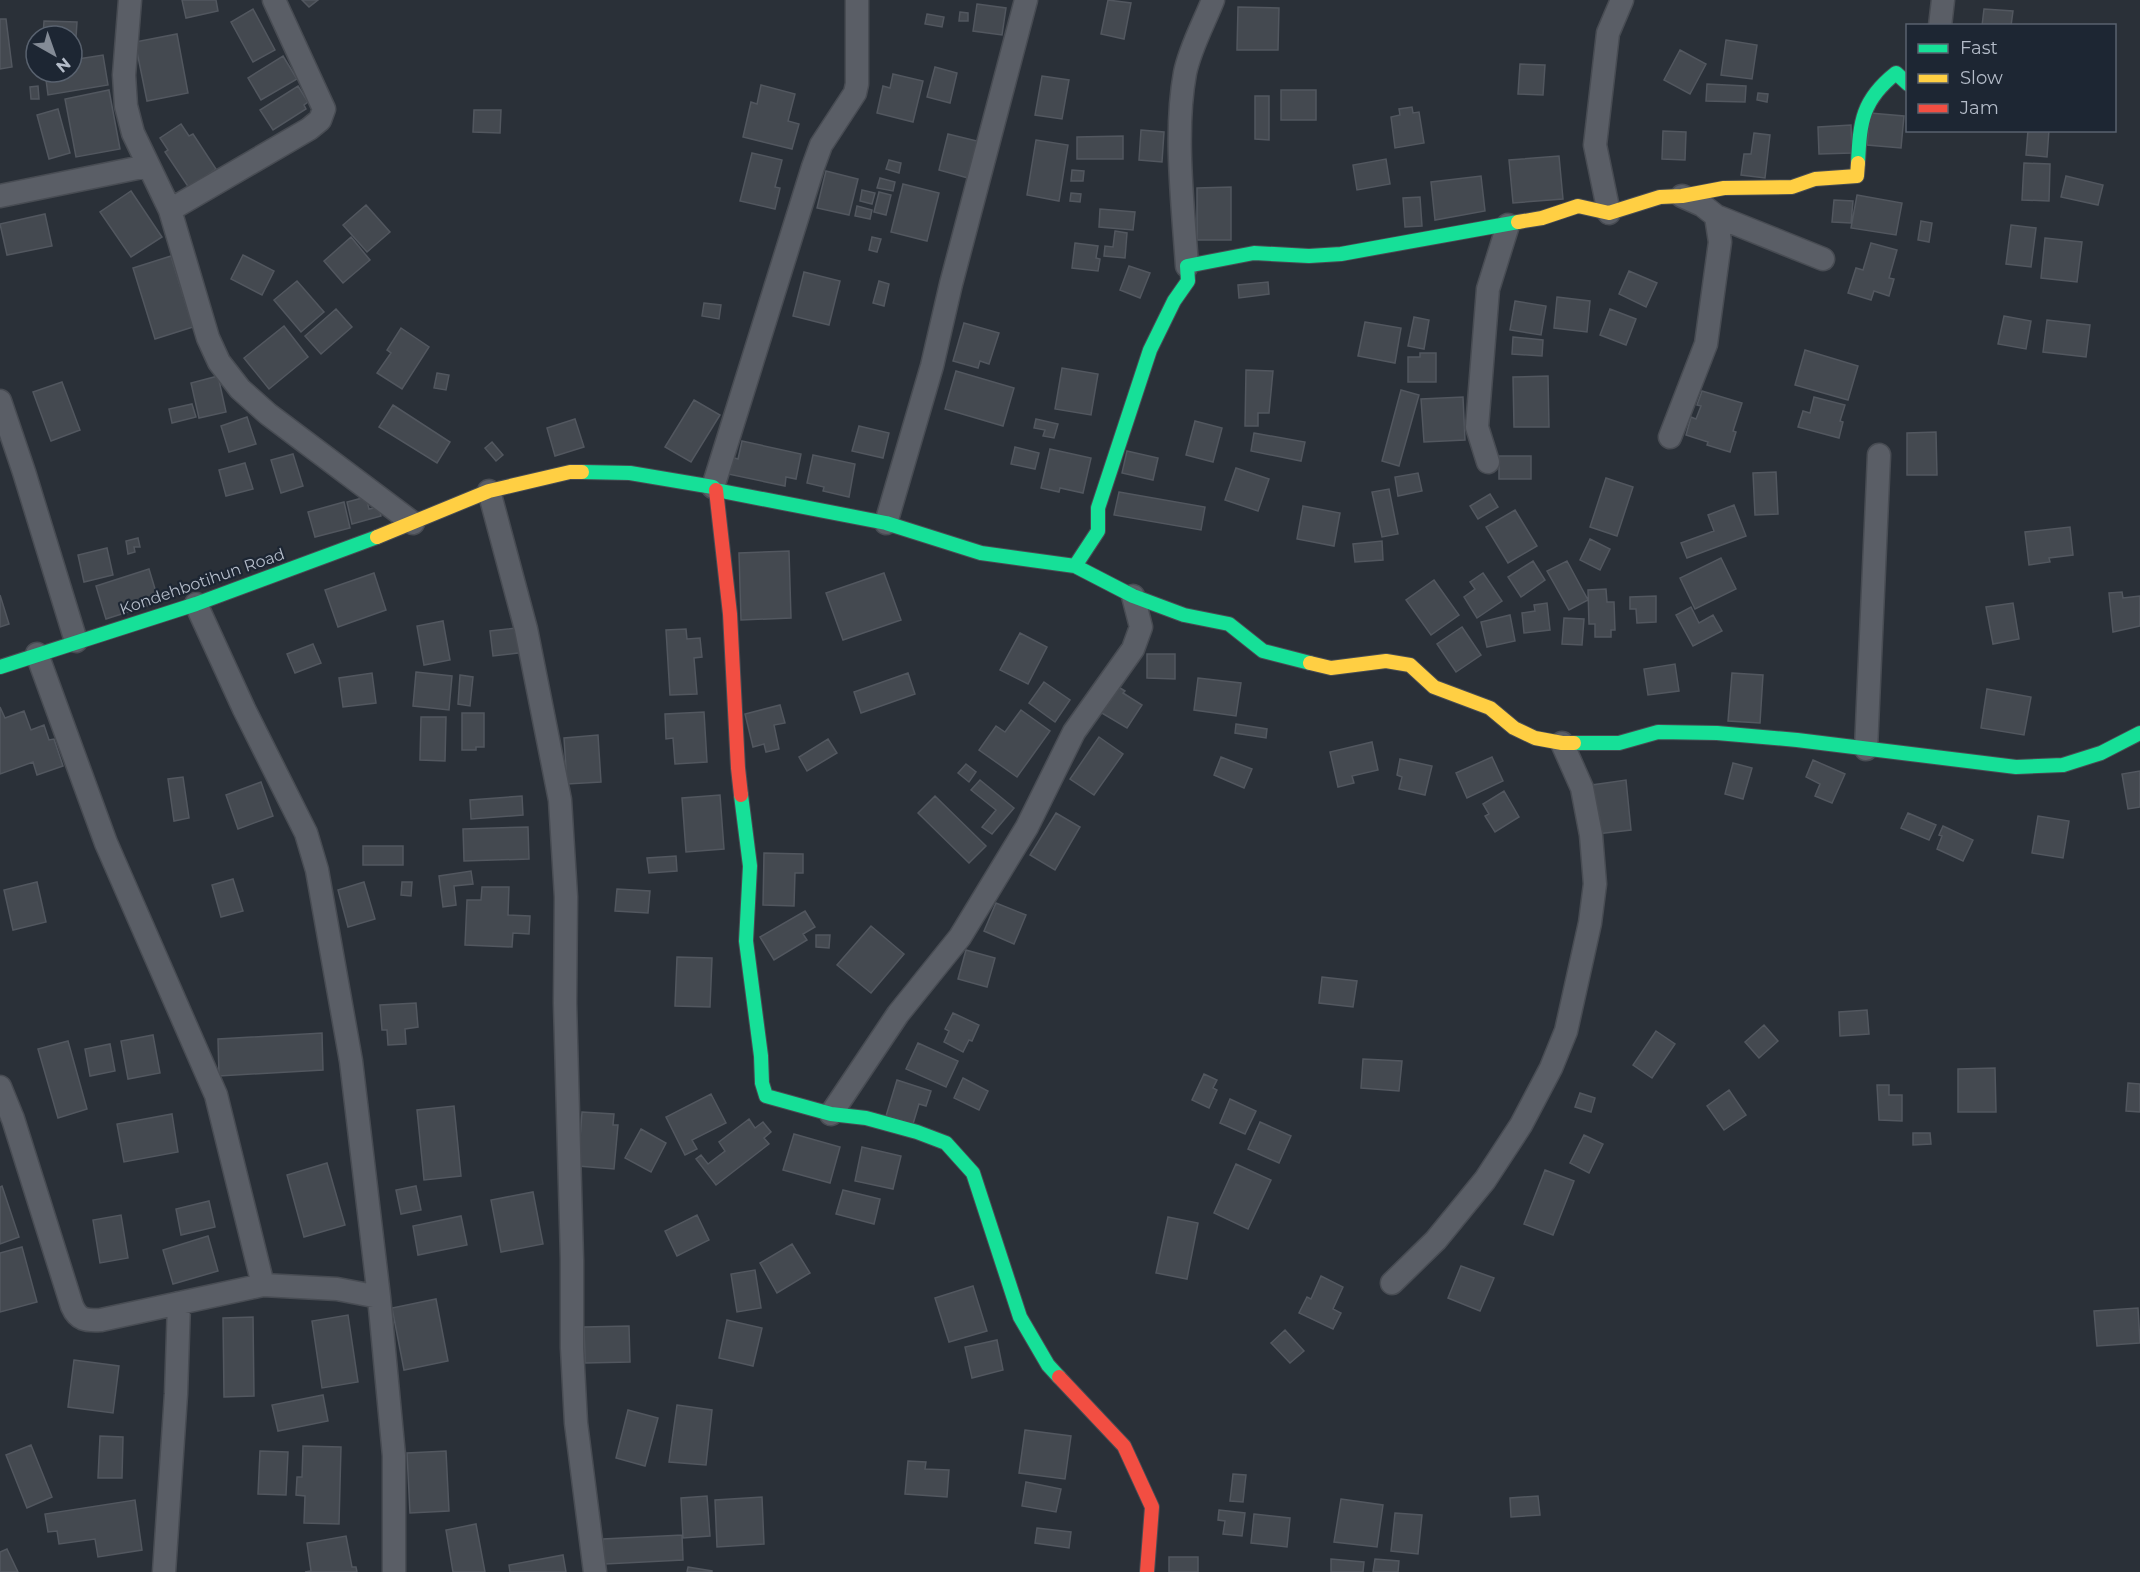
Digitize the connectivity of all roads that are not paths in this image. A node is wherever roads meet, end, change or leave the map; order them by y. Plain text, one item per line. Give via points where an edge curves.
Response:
1 (130, 0) edge
2 (274, 0) edge
3 (857, 0) edge
4 (1026, 0) edge
5 (1213, 0) edge
6 (1622, 0) edge
7 (1943, 0) edge
8 (1940, 24) edge
9 (1906, 82) edge
10 (147, 166) junction
11 (0, 196) edge
12 (1682, 196) junction
13 (170, 210) junction
14 (1609, 213) junction
15 (1716, 216) junction
16 (1508, 225) junction
17 (1823, 259) dead end
18 (1187, 266) junction
19 (0, 401) edge
20 (1670, 438) dead end
21 (1879, 455) dead end
22 (1488, 462) dead end
23 (715, 488) junction
24 (489, 491) junction
25 (413, 523) junction
26 (886, 523) junction
27 (1076, 566) junction
28 (1133, 596) junction
29 (196, 604) junction
30 (76, 641) junction
31 (37, 654) junction
32 (0, 666) edge
33 (2140, 733) edge
34 (1562, 743) junction
35 (1866, 748) junction
36 (0, 1087) edge
37 (831, 1114) junction
38 (1392, 1283) dead end
39 (263, 1285) junction
40 (379, 1297) junction
41 (179, 1303) junction
42 (164, 1572) edge
43 (394, 1572) edge
44 (595, 1572) edge
45 (1147, 1572) edge

1 - 10 street via 124,75 126,106
2 - 13 street via 324,109 320,120
3 - 23 street via 855,93 821,145 813,167
4 - 26 street via 932,366
5 - 18 street via 1186,70 1181,102
6 - 14 street via 1608,33 1595,145
7 - 8 street
9 - 12 street via 1896,73 1878,88 1866,106 1857,176 1815,179 1792,187 1724,188
10 - 11 street
10 - 13 street
12 - 14 street via 1660,197
12 - 15 street
13 - 25 street via 208,338 219,362 240,389 268,414
14 - 16 street via 1578,206
15 - 17 street
15 - 20 street via 1720,242 1706,344
16 - 18 street via 1341,254 1254,253
16 - 22 street via 1488,289 1477,427
18 - 27 street via 1188,281 1174,301 1142,373 1098,508 1098,531
19 - 30 street
21 - 35 street
23 - 24 street, Kondehbotihun Road via 601,471 570,472
23 - 26 street, Kondehbotihun Road
23 - 37 street via 730,614 738,768 750,866 746,941 762,1083 766,1096
24 - 25 street, Kondehbotihun Road
24 - 44 street via 526,629 560,800 566,897 572,1359
25 - 29 street, Kondehbotihun Road
26 - 27 street, Kondehbotihun Road via 981,553
27 - 28 street, Kondehbotihun Road
28 - 34 street, Kondehbotihun Road via 1184,615 1229,624 1263,651 1331,668 1386,662 1410,665 1434,687 1490,708 1514,728 1535,738
28 - 37 street via 1141,627 1133,649 1074,732 1027,827 960,937 898,1014
29 - 30 street, Kondehbotihun Road
29 - 40 street via 306,833 317,870 351,1061
30 - 31 street, Kondehbotihun Road
31 - 32 street, Kondehbotihun Road
31 - 39 street via 106,843 216,1095
33 - 35 street, Kondehbotihun Road via 2101,753 2063,765 2016,767
34 - 35 street, Kondehbotihun Road via 1619,743 1658,732 1717,733
34 - 38 street via 1582,788 1595,884 1566,1030 1521,1125 1485,1180 1436,1240
36 - 41 street via 76,1315 87,1321 101,1320
37 - 45 street via 866,1118 946,1143 973,1173 1020,1317 1048,1365 1124,1446 1152,1507
39 - 40 street via 338,1289
39 - 41 street
40 - 43 street via 394,1456
41 - 42 street

